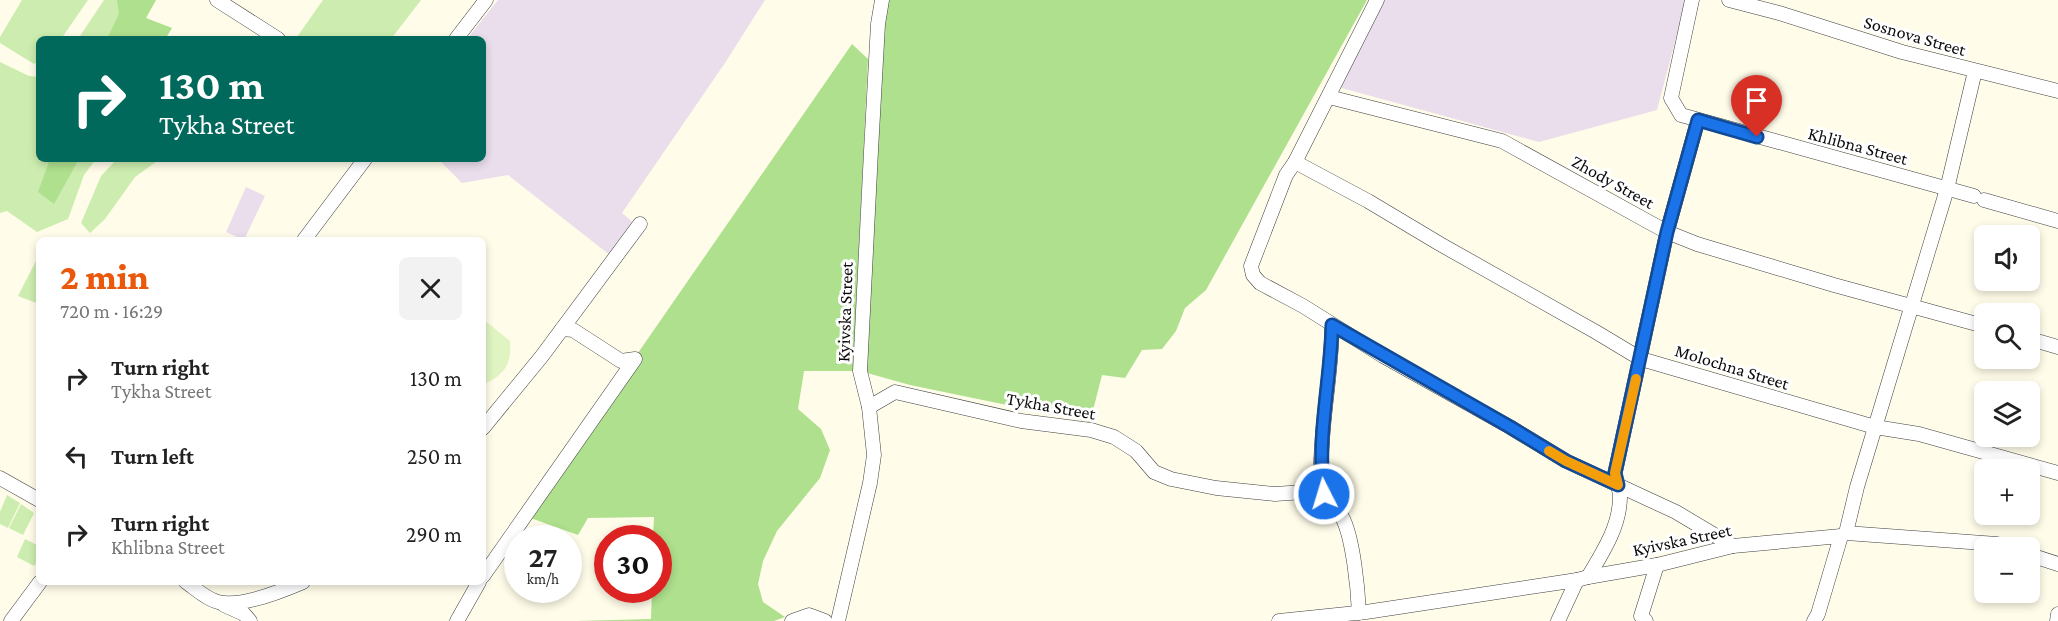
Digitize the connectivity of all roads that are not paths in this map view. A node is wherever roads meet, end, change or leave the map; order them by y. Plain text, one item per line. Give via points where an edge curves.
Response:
1 (217, 0) edge
2 (486, 0) edge
3 (882, 0) edge
4 (1377, 0) edge
5 (1692, 0) edge
6 (1729, 0) edge
7 (273, 36) edge
8 (458, 36) edge
9 (1975, 71) junction
10 (2058, 91) edge
11 (1329, 97) junction
12 (1698, 120) junction
13 (363, 162) edge
14 (1295, 162) junction
15 (1947, 189) junction
16 (2058, 221) edge
17 (640, 224) dead end
18 (1667, 232) junction
19 (306, 237) edge
20 (1911, 307) junction
21 (1974, 324) edge
22 (1332, 325) junction
23 (562, 329) junction
24 (2040, 342) edge
25 (2058, 347) edge
26 (1641, 359) junction
27 (869, 407) junction
28 (486, 424) edge
29 (1875, 427) junction
30 (2058, 473) edge
31 (0, 478) edge
32 (1618, 485) junction
33 (1324, 494) junction
34 (36, 498) edge
35 (1844, 535) junction
36 (1974, 543) edge
37 (1733, 546) junction
38 (2040, 558) edge
39 (2058, 564) edge
40 (1657, 565) junction
41 (486, 572) edge
42 (1582, 579) junction
43 (38, 585) edge
44 (190, 585) edge
45 (296, 585) edge
46 (477, 585) edge
47 (219, 602) junction
48 (2058, 614) edge
49 (1365, 615) edge
50 (1820, 619) edge
51 (11, 621) edge
52 (250, 621) edge
53 (457, 621) edge
54 (792, 621) edge
55 (825, 621) edge
56 (838, 621) edge
57 (1279, 621) edge
58 (1558, 621) edge
59 (1646, 621) edge
60 (2056, 621) edge

1 - 7 street
2 - 8 street
3 - 27 street, Kyivska Street via 860,370
4 - 11 street
5 - 12 street via 1671,98 1681,115
6 - 9 street, Sosnova Street
9 - 10 street, Sosnova Street
9 - 15 street
11 - 14 street
11 - 18 street, Zhody Street via 1502,141
12 - 15 street, Khlibna Street
12 - 18 street
13 - 19 street
14 - 22 street via 1286,175 1251,266 1253,275 1260,283
14 - 26 street, Molochna Street
15 - 16 street, Khlibna Street
15 - 20 street
17 - 23 street
18 - 20 street, Zhody Street
18 - 26 street
20 - 21 street, Zhody Street
20 - 29 street
22 - 32 street via 1566,461
22 - 33 street via 1320,472
23 - 28 street
23 - 41 street via 573,330 621,361 635,359
24 - 25 street
26 - 29 street, Molochna Street
26 - 32 street via 1615,473
27 - 33 street, Tykha Street via 895,392 1114,437 1136,451 1154,472 1171,479 1263,493
27 - 56 street, Kyivska Street via 874,455 870,483
29 - 30 street, Molochna Street via 1919,434
29 - 35 street
31 - 34 street
32 - 37 street via 1676,512
32 - 42 street via 1618,514 1612,533
33 - 49 street via 1342,518
35 - 36 street, Kyivska Street
35 - 37 street, Kyivska Street
35 - 50 street
37 - 40 street, Kyivska Street
38 - 39 street
40 - 42 street, Kyivska Street
40 - 59 street via 1642,608 1641,616
42 - 49 street, Kyivska Street
42 - 58 street
43 - 51 street
44 - 47 street
45 - 47 street via 238,603
46 - 53 street
47 - 52 street
48 - 60 street
49 - 57 street, Kyivska Street
54 - 55 street via 808,615

